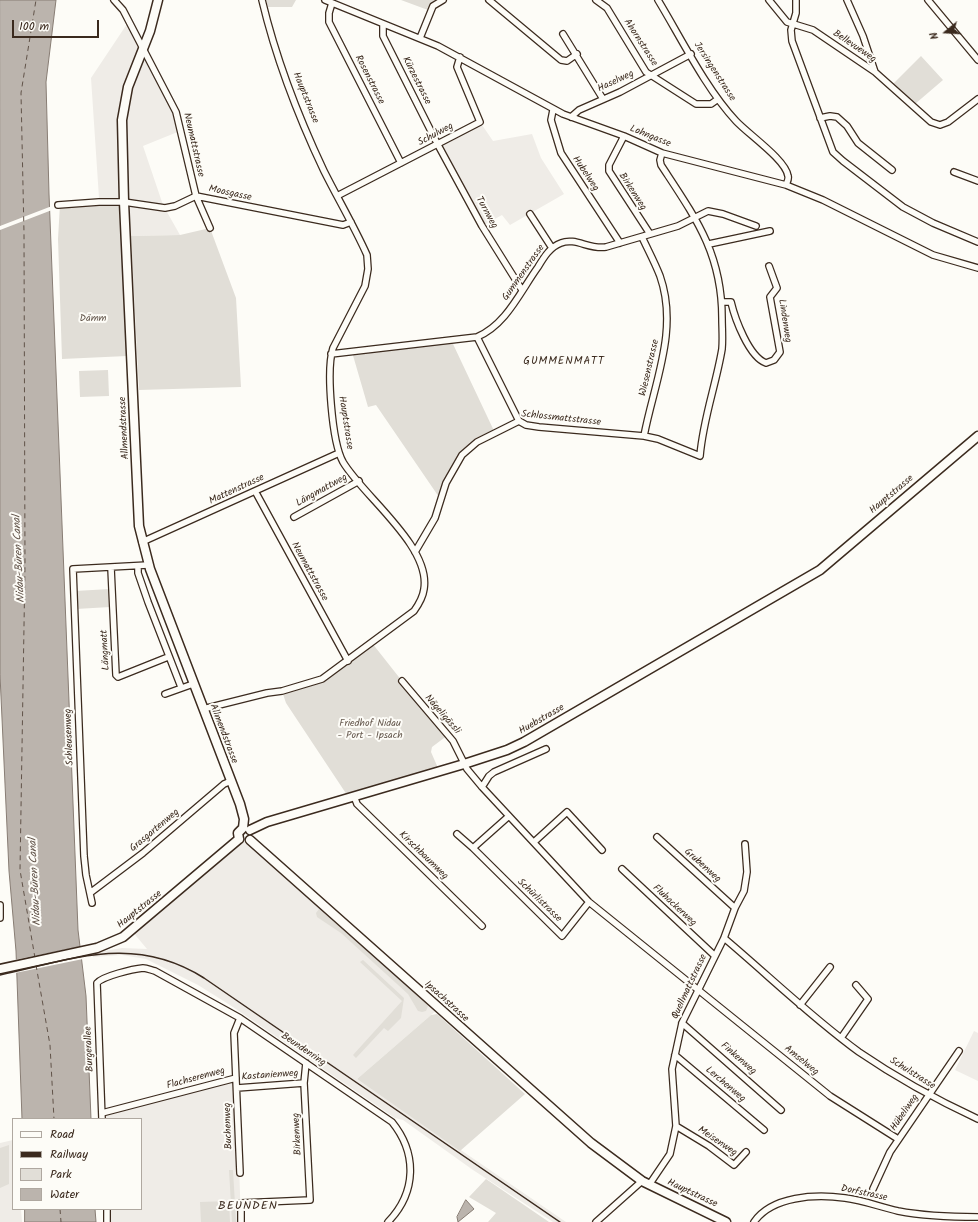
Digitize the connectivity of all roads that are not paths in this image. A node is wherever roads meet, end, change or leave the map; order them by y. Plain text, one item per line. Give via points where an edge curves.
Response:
1 (114, 0) edge
2 (158, 0) edge
3 (262, 0) edge
4 (325, 0) edge
5 (443, 0) edge
6 (489, 0) edge
7 (596, 0) edge
8 (658, 0) edge
9 (769, 0) edge
10 (796, 0) edge
11 (847, 0) edge
12 (928, 0) edge
13 (332, 3) junction
14 (383, 24) junction
15 (793, 25) junction
16 (563, 34) dead end
17 (420, 38) junction
18 (143, 47) junction
19 (577, 54) junction
20 (691, 54) junction
21 (460, 57) junction
22 (978, 60) edge
23 (875, 72) junction
24 (651, 75) junction
25 (603, 99) junction
26 (718, 99) junction
27 (978, 99) edge
28 (553, 110) junction
29 (571, 117) junction
30 (820, 118) junction
31 (624, 136) junction
32 (438, 145) junction
33 (662, 153) junction
34 (401, 163) junction
35 (892, 170) dead end
36 (954, 172) dead end
37 (978, 181) edge
38 (786, 185) junction
39 (196, 196) junction
40 (337, 196) junction
41 (124, 202) junction
42 (58, 205) dead end
43 (530, 214) dead end
44 (696, 218) junction
45 (351, 222) junction
46 (756, 226) dead end
47 (210, 228) dead end
48 (770, 231) dead end
49 (650, 234) junction
50 (642, 237) junction
51 (620, 242) junction
52 (978, 242) edge
53 (709, 244) junction
54 (552, 248) junction
55 (769, 266) dead end
56 (978, 268) edge
57 (522, 290) junction
58 (722, 302) junction
59 (477, 337) junction
60 (331, 354) junction
61 (519, 421) junction
62 (644, 436) junction
63 (978, 436) edge
64 (339, 454) junction
65 (359, 481) junction
66 (255, 491) junction
67 (294, 517) dead end
68 (142, 542) junction
69 (416, 552) junction
70 (148, 566) junction
71 (138, 567) junction
72 (111, 568) junction
73 (820, 570) joint
74 (168, 657) junction
75 (348, 661) junction
76 (402, 681) dead end
77 (193, 684) junction
78 (181, 687) junction
79 (165, 694) dead end
80 (203, 709) junction
81 (546, 749) dead end
82 (464, 764) junction
83 (231, 781) junction
84 (482, 788) junction
85 (354, 796) junction
86 (509, 816) junction
87 (246, 829) junction
88 (457, 834) dead end
89 (657, 837) dead end
90 (238, 839) junction
91 (250, 840) junction
92 (534, 842) junction
93 (745, 844) dead end
94 (473, 848) junction
95 (602, 850) dead end
96 (622, 869) dead end
97 (90, 893) junction
98 (589, 902) junction
99 (92, 904) dead end
100 (0, 905) edge
101 (735, 908) junction
102 (0, 918) edge
103 (482, 926) dead end
104 (724, 938) junction
105 (715, 956) junction
106 (830, 967) dead end
107 (2, 968) edge
108 (100, 980) joint
109 (856, 985) dead end
110 (698, 990) junction
111 (800, 1005) junction
112 (240, 1018) junction
113 (682, 1023) junction
114 (841, 1038) junction
115 (959, 1051) dead end
116 (675, 1054) junction
117 (306, 1063) junction
118 (236, 1078) junction
119 (304, 1083) junction
120 (237, 1088) junction
121 (928, 1096) junction
122 (781, 1110) dead end
123 (102, 1116) edge
124 (978, 1119) edge
125 (676, 1126) junction
126 (764, 1130) dead end
127 (898, 1139) junction
128 (746, 1152) dead end
129 (240, 1173) dead end
130 (645, 1183) junction
131 (873, 1189) dead end
132 (107, 1210) edge
133 (978, 1217) edge
134 (107, 1222) edge
135 (241, 1222) edge
136 (388, 1222) edge
137 (596, 1222) edge
138 (726, 1222) edge
139 (754, 1222) edge

1 - 18 street, Neumattstrasse via 123,10
2 - 18 main road, Allmendstrasse
3 - 40 street, Hauptstrasse via 285,76 320,162
4 - 13 street, Lohngasse
5 - 17 street via 433,6
6 - 19 street via 561,60 567,61
7 - 24 street, Ahornstrasse via 607,8 646,72
8 - 20 street, Jersingenstrasse
9 - 15 street via 783,18
10 - 15 street
11 - 23 street
12 - 22 street
13 - 14 street, Lohngasse
13 - 34 street, Rosenstrasse via 329,22
14 - 17 street, Lohngasse
14 - 32 street, Kürzestrasse via 383,36
15 - 23 street, Bellevueweg via 812,30
15 - 30 street via 792,41
16 - 19 street
17 - 21 street, Lohngasse
18 - 39 street, Neumattstrasse via 176,112
18 - 41 main road, Allmendstrasse via 130,80 123,109
19 - 25 street
20 - 24 street, Haselweg
20 - 26 street, Jersingenstrasse
21 - 28 street, Lohngasse
21 - 32 street, Schulweg via 457,67 480,122
23 - 27 street, Bellevueweg via 931,122 940,125 948,122
24 - 25 street, Haselweg
24 - 26 street, Ahornstrasse via 696,104 711,104
25 - 29 street, Haselweg via 579,110
26 - 38 street, Jersingenstrasse via 786,168 789,177
28 - 29 street, Lohngasse
28 - 51 street, Hubelweg via 551,120 561,153
29 - 31 street, Lohngasse
30 - 35 street via 837,118 847,126 858,143
30 - 52 street via 830,146 842,161 914,214
31 - 33 street, Lohngasse
31 - 49 street, Birkenweg via 609,165 609,171
32 - 34 street, Schulweg
32 - 57 street, Turnweg
33 - 38 street, Lohngasse
33 - 44 street via 661,165
34 - 40 street, Schulweg
36 - 37 street
38 - 56 street, Lohngasse via 823,200 933,255
39 - 41 street, Moosgasse via 165,208
39 - 45 street, Moosgasse via 343,225
39 - 47 street, Neumattstrasse
40 - 45 street, Hauptstrasse
41 - 42 street, Moosgasse
41 - 68 main road, Allmendstrasse via 139,526
43 - 54 street
44 - 46 street, Gummenstrasse via 708,211
44 - 49 street, Gummenstrasse
44 - 53 street
45 - 60 street, Hauptstrasse via 367,255 368,269 365,286
48 - 53 street
49 - 50 street, Gummenstrasse
50 - 51 street, Gummenstrasse
50 - 62 street, Wiesenstrasse via 660,276 667,322 664,355
51 - 54 street, Gummenstrasse via 602,248 567,241
53 - 58 street via 717,268
54 - 57 street, Gummenstrasse
55 - 58 street, Lindenweg via 777,288 770,297 780,352 774,360 766,363 758,359 736,321 731,302
57 - 59 street, Gummenstrasse via 502,321
58 - 62 street, Schlossmattstrasse via 722,347 702,432 700,456
59 - 60 street, Gummenstrasse
59 - 61 street
60 - 64 street, Hauptstrasse via 329,381
61 - 62 street, Schlossmattstrasse via 539,427
61 - 69 street, Schlossmattstrasse via 477,442 462,455 446,483 435,518
63 - 73 main road, Hauptstrasse
64 - 65 street, Hauptstrasse
64 - 66 street, Mattenstrasse
65 - 67 street, Längmattweg
65 - 69 street, Hauptstrasse
66 - 68 street, Mattenstrasse
66 - 75 street, Neumattstrasse
68 - 70 main road, Allmendstrasse
69 - 75 street, Hauptstrasse via 422,563 425,578 421,600 407,617
70 - 71 street
70 - 77 main road, Allmendstrasse
71 - 72 street
71 - 74 street
72 - 74 street, Längmatt via 116,675 118,677
72 - 97 street, Schleusenweg via 73,568 82,820 86,875
73 - 82 main road, Huebstrasse via 524,742
74 - 78 street
75 - 80 street, Hauptstrasse via 311,684
76 - 82 street, Nägeligässli via 453,741
77 - 78 street
77 - 80 main road, Allmendstrasse
78 - 79 street
80 - 83 main road, Allmendstrasse
81 - 84 street via 494,772
82 - 84 street
82 - 85 main road, Huebstrasse
83 - 87 main road, Allmendstrasse
83 - 97 street, Grasgartenweg via 224,784 143,853
84 - 86 street
85 - 87 main road, Huebstrasse
85 - 103 street, Kirschbaumweg via 357,804
86 - 92 street
86 - 94 street
87 - 90 main road, Allmendstrasse via 238,833
87 - 91 main road via 252,834
88 - 94 street, Schürlistrasse
89 - 101 street, Grubenweg
90 - 91 main road via 244,842
90 - 107 main road, Hauptstrasse via 132,931 112,942 92,950
91 - 130 main road, Ipsachstrasse via 570,1126
92 - 95 street via 567,812
92 - 98 street
93 - 101 street, Quellmattstrasse via 747,872 744,891
94 - 98 street, Schürlistrasse via 562,936
96 - 105 street, Fluhackerweg
97 - 99 street, Schleusenweg
98 - 110 street
100 - 102 street
101 - 104 street, Quellmattstrasse
104 - 105 street, Quellmattstrasse
104 - 111 street, Schulstrasse
105 - 110 street, Quellmattstrasse
106 - 111 street
108 - 112 street, Beundenring via 146,968 161,973
108 - 123 street, Burgerallee via 96,989
109 - 114 street via 868,999
110 - 113 street, Quellmattstrasse
110 - 127 street, Amselweg via 830,1096
111 - 114 street, Schulstrasse
112 - 117 street, Beundenring
112 - 118 street, Flachserenweg via 234,1034
113 - 116 street, Quellmattstrasse
113 - 122 street, Finkenweg
114 - 121 street, Schulstrasse
115 - 121 street, Hübeliweg
116 - 125 street, Quellmattstrasse via 672,1083
116 - 126 street, Lerchenweg
117 - 119 street, Birkenweg
117 - 136 street, Beundenring via 392,1122 401,1134 408,1153 411,1175 404,1198
118 - 120 street, Buchenweg
118 - 123 street, Flachserenweg
119 - 120 street, Kastanienweg
119 - 135 street, Birkenweg via 310,1200 241,1203
120 - 129 street, Buchenweg
121 - 124 street, Schulstrasse
121 - 127 street, Hübeliweg
125 - 128 street, Meisenweg via 734,1165
125 - 130 street, Quellmattstrasse via 670,1154
127 - 131 street, Hübeliweg
130 - 137 street
130 - 138 main road, Hauptstrasse
132 - 134 street
133 - 139 street, Dorfstrasse via 899,1211 829,1196 782,1203 763,1211

